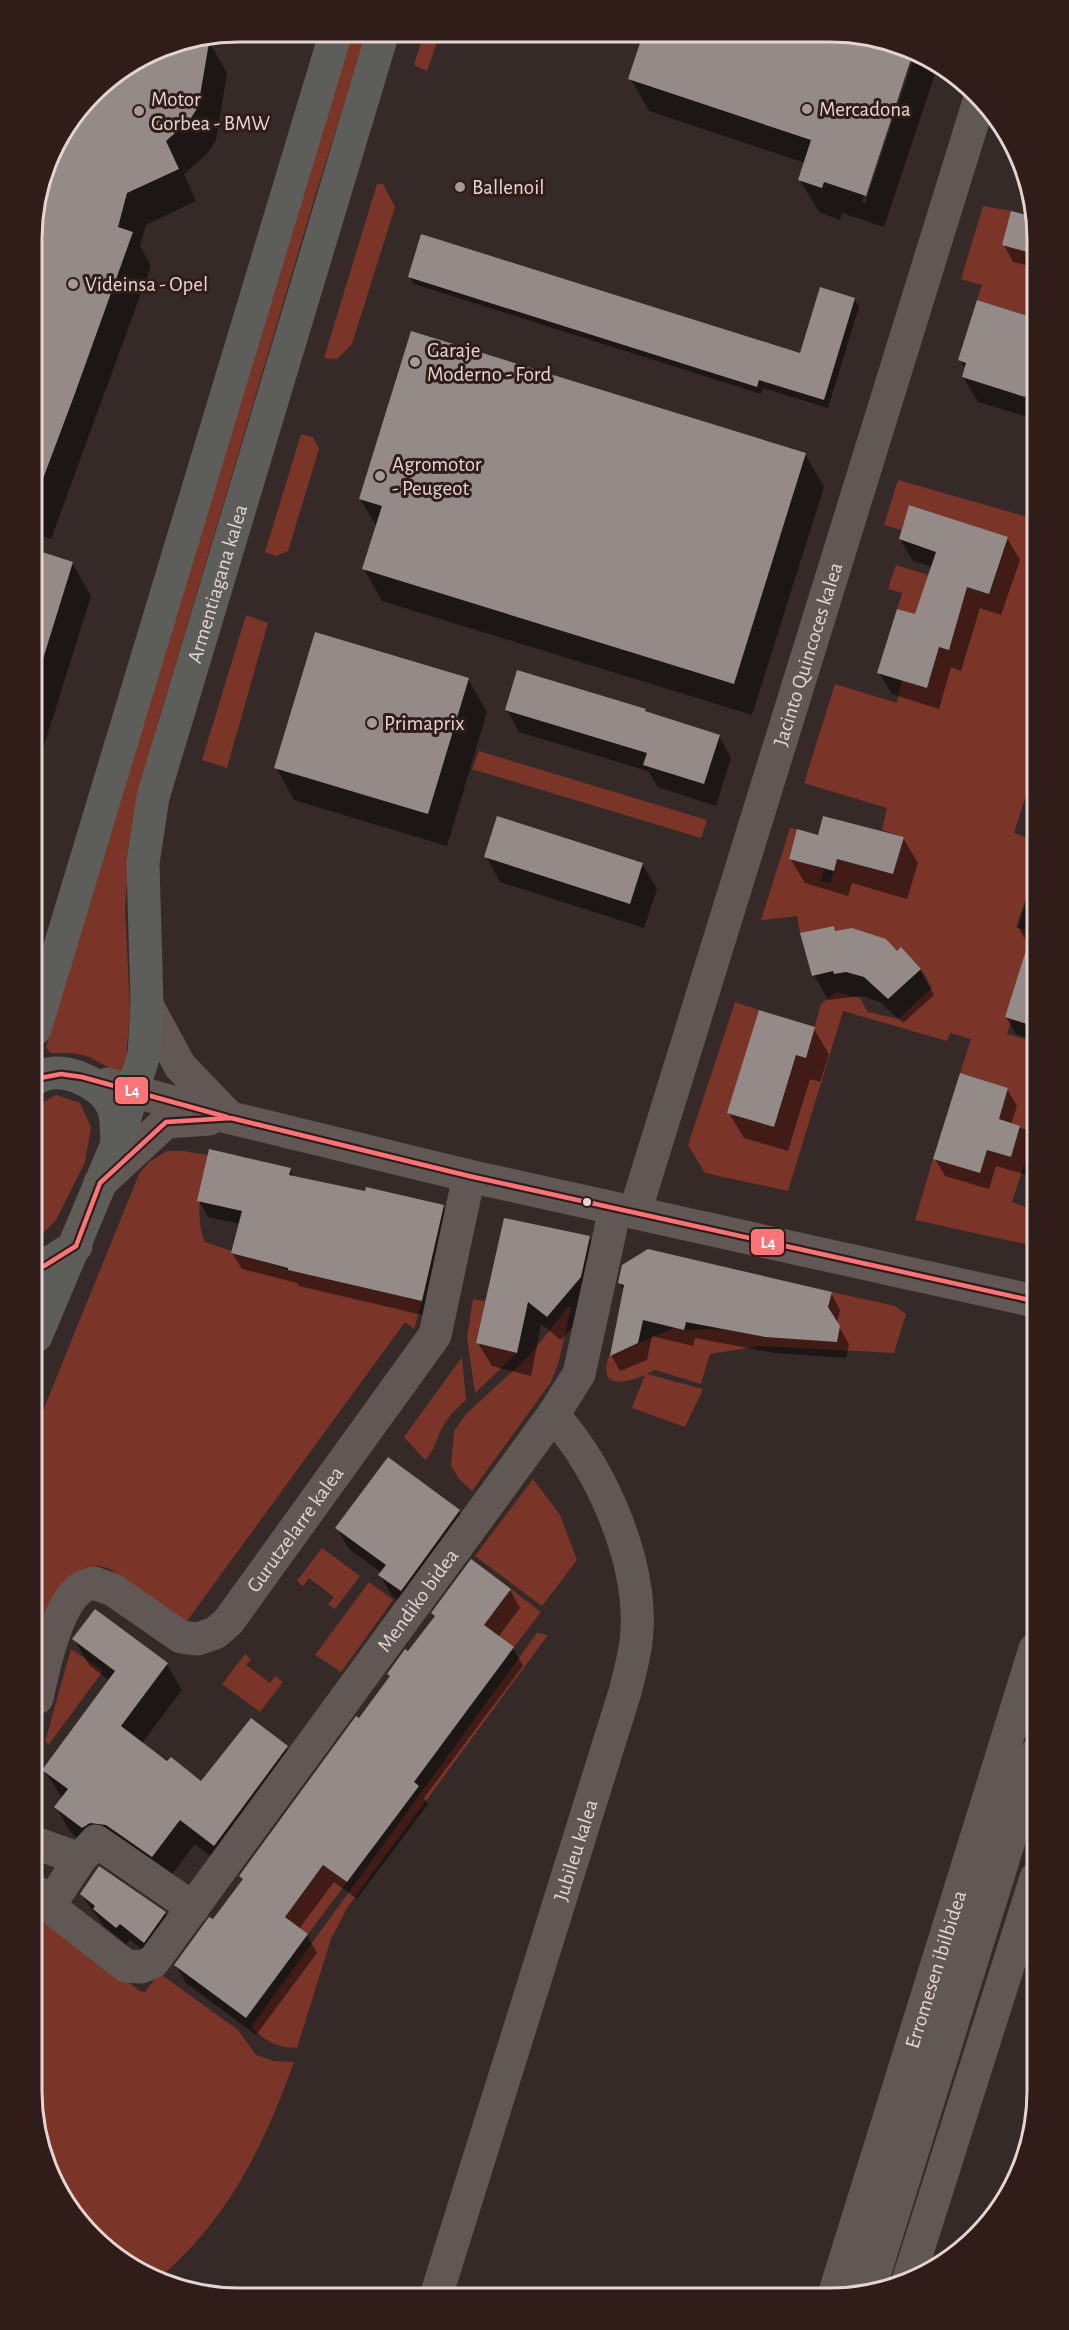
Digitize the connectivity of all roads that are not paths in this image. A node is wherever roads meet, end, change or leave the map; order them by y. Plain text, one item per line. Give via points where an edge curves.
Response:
1 (333, 42) edge
2 (380, 42) edge
3 (977, 108) edge
4 (147, 1005) junction
5 (42, 1006) edge
6 (82, 1077) junction
7 (42, 1078) edge
8 (135, 1091) junction
9 (231, 1118) junction
10 (117, 1144) junction
11 (469, 1176) junction
12 (100, 1183) junction
13 (625, 1211) junction
14 (76, 1246) junction
15 (42, 1266) edge
16 (1027, 1299) edge
17 (42, 1322) edge
18 (553, 1415) junction
19 (1027, 1675) edge
20 (42, 1676) edge
21 (1027, 1783) edge
22 (42, 1845) edge
23 (80, 1859) junction
24 (43, 1900) edge
25 (1027, 1906) edge
26 (193, 1908) junction
27 (912, 2270) edge
28 (872, 2283) edge
29 (439, 2288) edge
30 (836, 2288) edge

1 - 5 main road
2 - 4 main road, Armentiagana kalea via 153,796 143,863
3 - 13 street, Jacinto Quincoces kalea
4 - 8 main road, Armentiagana kalea via 144,1054
4 - 9 street via 180,1066
6 - 7 main road via 61,1074
6 - 8 street
6 - 10 main road, Armentiagana kalea via 113,1106
8 - 9 street
8 - 10 main road, Armentiagana kalea
9 - 11 street
9 - 12 street via 166,1122
10 - 12 main road, Armentiagana kalea
11 - 13 street
11 - 20 street, Gurutzelarre kalea via 435,1335 228,1622 198,1639 181,1637 113,1590 94,1583 81,1588 66,1607
12 - 14 main road, Armentiagana kalea
13 - 16 street
13 - 18 street, Mendiko bidea via 579,1374
14 - 15 main road
14 - 17 main road, Armentiagana kalea
18 - 26 street, Mendiko bidea
18 - 29 street, Jubileu kalea via 572,1436 589,1465 620,1533 633,1580 636,1642 625,1692
19 - 30 street, Erromesen ibilbidea
21 - 28 street, Erromesen ibilbidea
22 - 23 street
23 - 24 street
23 - 26 street via 96,1841
24 - 26 street, Mendiko bidea via 126,1966 141,1967 153,1962
25 - 27 street

